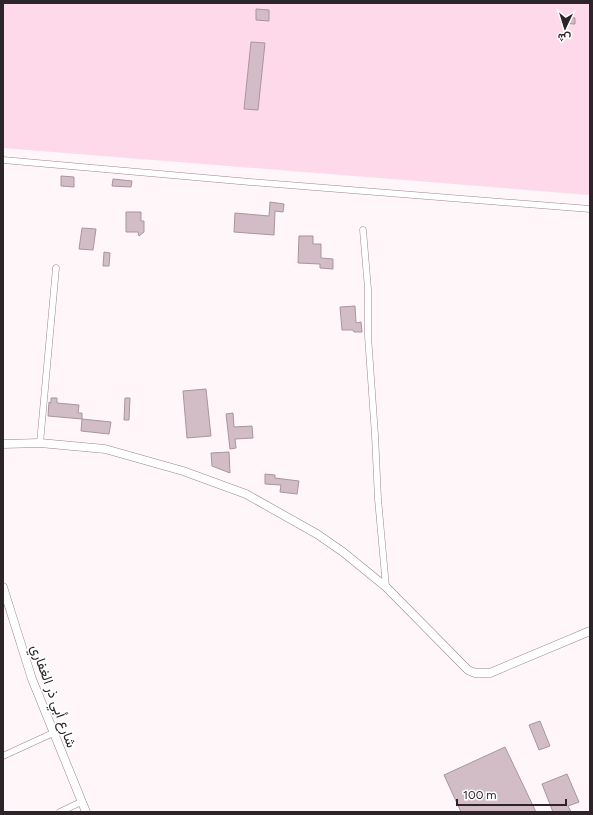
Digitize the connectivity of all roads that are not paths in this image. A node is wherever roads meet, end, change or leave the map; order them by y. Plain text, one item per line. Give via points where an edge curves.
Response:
1 (3, 160) edge
2 (590, 209) edge
3 (363, 230) dead end
4 (56, 268) dead end
5 (40, 443) junction
6 (3, 444) edge
7 (3, 587) edge
8 (386, 587) junction
9 (590, 631) edge
10 (54, 733) junction
11 (3, 756) edge
12 (81, 802) junction
13 (60, 812) edge
14 (86, 812) edge

1 - 2 street
3 - 8 street via 378,499
4 - 5 street
5 - 6 street
5 - 8 street via 105,449 183,471 246,494 318,534
7 - 10 street, شارع أبي ذر الغفاري via 32,679
8 - 9 street via 468,670 475,673 490,673
10 - 11 street
10 - 12 street, شارع أبي ذر الغفاري
12 - 13 street
12 - 14 street, شارع أبي ذر الغفاري

